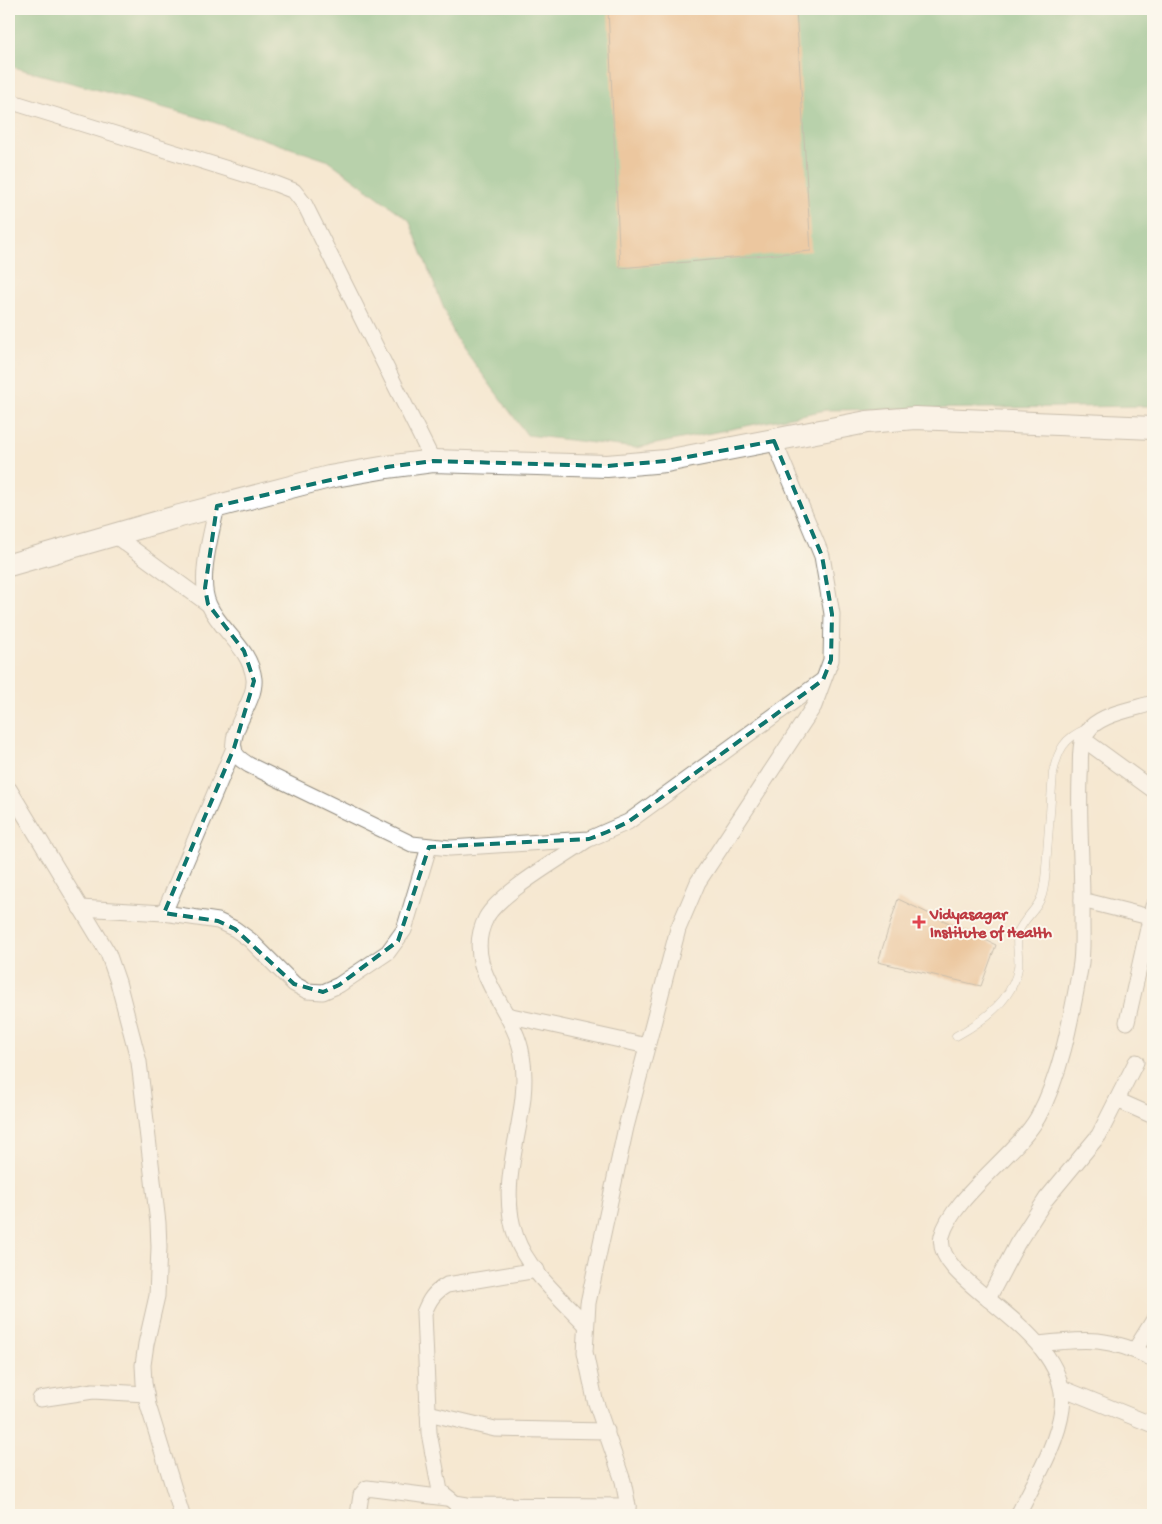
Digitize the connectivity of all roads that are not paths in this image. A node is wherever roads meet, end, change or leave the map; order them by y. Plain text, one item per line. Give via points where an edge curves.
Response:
1 (9, 101) edge
2 (1153, 428) edge
3 (774, 441) junction
4 (433, 462) junction
5 (217, 506) junction
6 (114, 535) junction
7 (9, 565) edge
8 (208, 604) junction
9 (823, 680) junction
10 (1153, 703) edge
11 (1092, 726) junction
12 (1083, 739) junction
13 (234, 748) junction
14 (9, 788) edge
15 (1153, 790) edge
16 (589, 839) junction
17 (429, 847) junction
18 (1082, 900) junction
19 (80, 908) junction
20 (164, 913) junction
21 (1152, 913) edge
22 (507, 1015) junction
23 (1127, 1022) dead end
24 (956, 1036) dead end
25 (647, 1046) junction
26 (1136, 1062) dead end
27 (1117, 1100) junction
28 (1153, 1116) edge
29 (536, 1270) junction
30 (988, 1300) junction
31 (1153, 1321) edge
32 (586, 1325) junction
33 (1040, 1344) junction
34 (1135, 1350) junction
35 (1153, 1359) edge
36 (1062, 1388) junction
37 (146, 1394) junction
38 (40, 1399) dead end
39 (428, 1412) junction
40 (1153, 1426) edge
41 (607, 1431) junction
42 (446, 1498) junction
43 (628, 1511) edge
44 (182, 1515) edge
45 (358, 1515) edge
46 (1018, 1515) edge

1 - 4 street via 294,192 305,205
2 - 3 main road via 914,418 867,422
3 - 4 main road via 666,461 607,466
3 - 9 street via 822,556 832,614 831,660
4 - 5 main road via 329,477
5 - 6 main road
5 - 8 street via 205,574
6 - 7 main road
6 - 8 street
8 - 13 street via 244,650 254,681
9 - 16 street via 628,822
9 - 25 street via 814,706 698,882 678,929
10 - 11 street via 1110,716
11 - 12 street
11 - 24 lane via 1065,740 1056,760 1044,887 1036,909 1020,927 1017,936 1015,980 992,1011 975,1026
12 - 15 street
12 - 18 street via 1080,790
13 - 17 street via 238,757 249,765 412,844
13 - 20 street
14 - 19 street
16 - 17 street
16 - 22 street via 503,899 487,917 481,934 480,956 486,978
17 - 20 street via 398,941 388,952 323,992 307,991 294,984 235,929 218,921
18 - 21 street
18 - 30 street via 1081,961 1062,1048 1038,1118 966,1198 949,1220 942,1237 944,1253 958,1273
19 - 20 street
19 - 37 street via 108,953 139,1062 159,1247 156,1296 143,1365
21 - 23 street
22 - 25 street
22 - 29 street via 516,1029 525,1076 508,1197 510,1217 527,1260
25 - 32 street via 604,1218
26 - 27 street
27 - 28 street
27 - 30 street via 1099,1135 1032,1220
29 - 32 street
29 - 39 street via 447,1285 429,1299 424,1313
30 - 33 street
31 - 34 street
32 - 41 street via 585,1352 595,1400
33 - 34 street via 1085,1338
33 - 36 street via 1055,1368
34 - 35 street
36 - 40 street
36 - 46 street via 1056,1437
37 - 38 street via 93,1391
37 - 44 street
39 - 41 street via 495,1429
39 - 42 street via 434,1467 440,1491
41 - 43 street
42 - 43 street via 468,1505
42 - 45 street via 367,1488 361,1495

